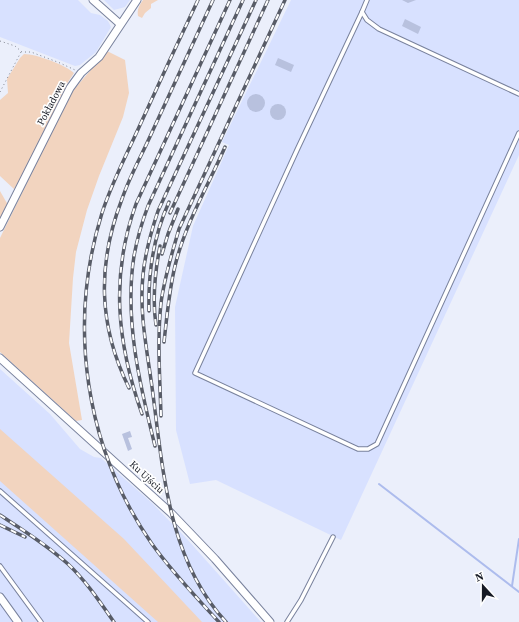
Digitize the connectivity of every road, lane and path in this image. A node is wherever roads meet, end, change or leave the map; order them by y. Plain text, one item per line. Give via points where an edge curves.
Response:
1 (93, 0) edge
2 (137, 0) edge
3 (367, 0) edge
4 (362, 12) junction
5 (120, 24) junction
6 (0, 41) edge
7 (22, 52) junction
8 (74, 69) dead end
9 (0, 92) edge
10 (519, 94) edge
11 (519, 133) edge
12 (0, 227) edge
13 (0, 358) edge
14 (0, 491) edge
15 (333, 537) dead end
16 (0, 566) edge
17 (0, 597) edge
18 (18, 622) edge
19 (41, 622) edge
20 (148, 622) edge
21 (270, 622) edge
22 (287, 622) edge

1 - 5 street
2 - 5 street, Pokładowa
3 - 4 lane
4 - 10 lane via 367,20 379,29
4 - 11 lane via 195,373 358,449 368,449 377,444
5 - 12 street, Pokładowa via 99,57 81,73 70,88
6 - 7 path via 15,46
7 - 8 path via 31,52
7 - 9 path
13 - 21 street, Ku Ujściu via 171,513
14 - 20 lane
15 - 22 lane
16 - 19 lane
17 - 18 street

